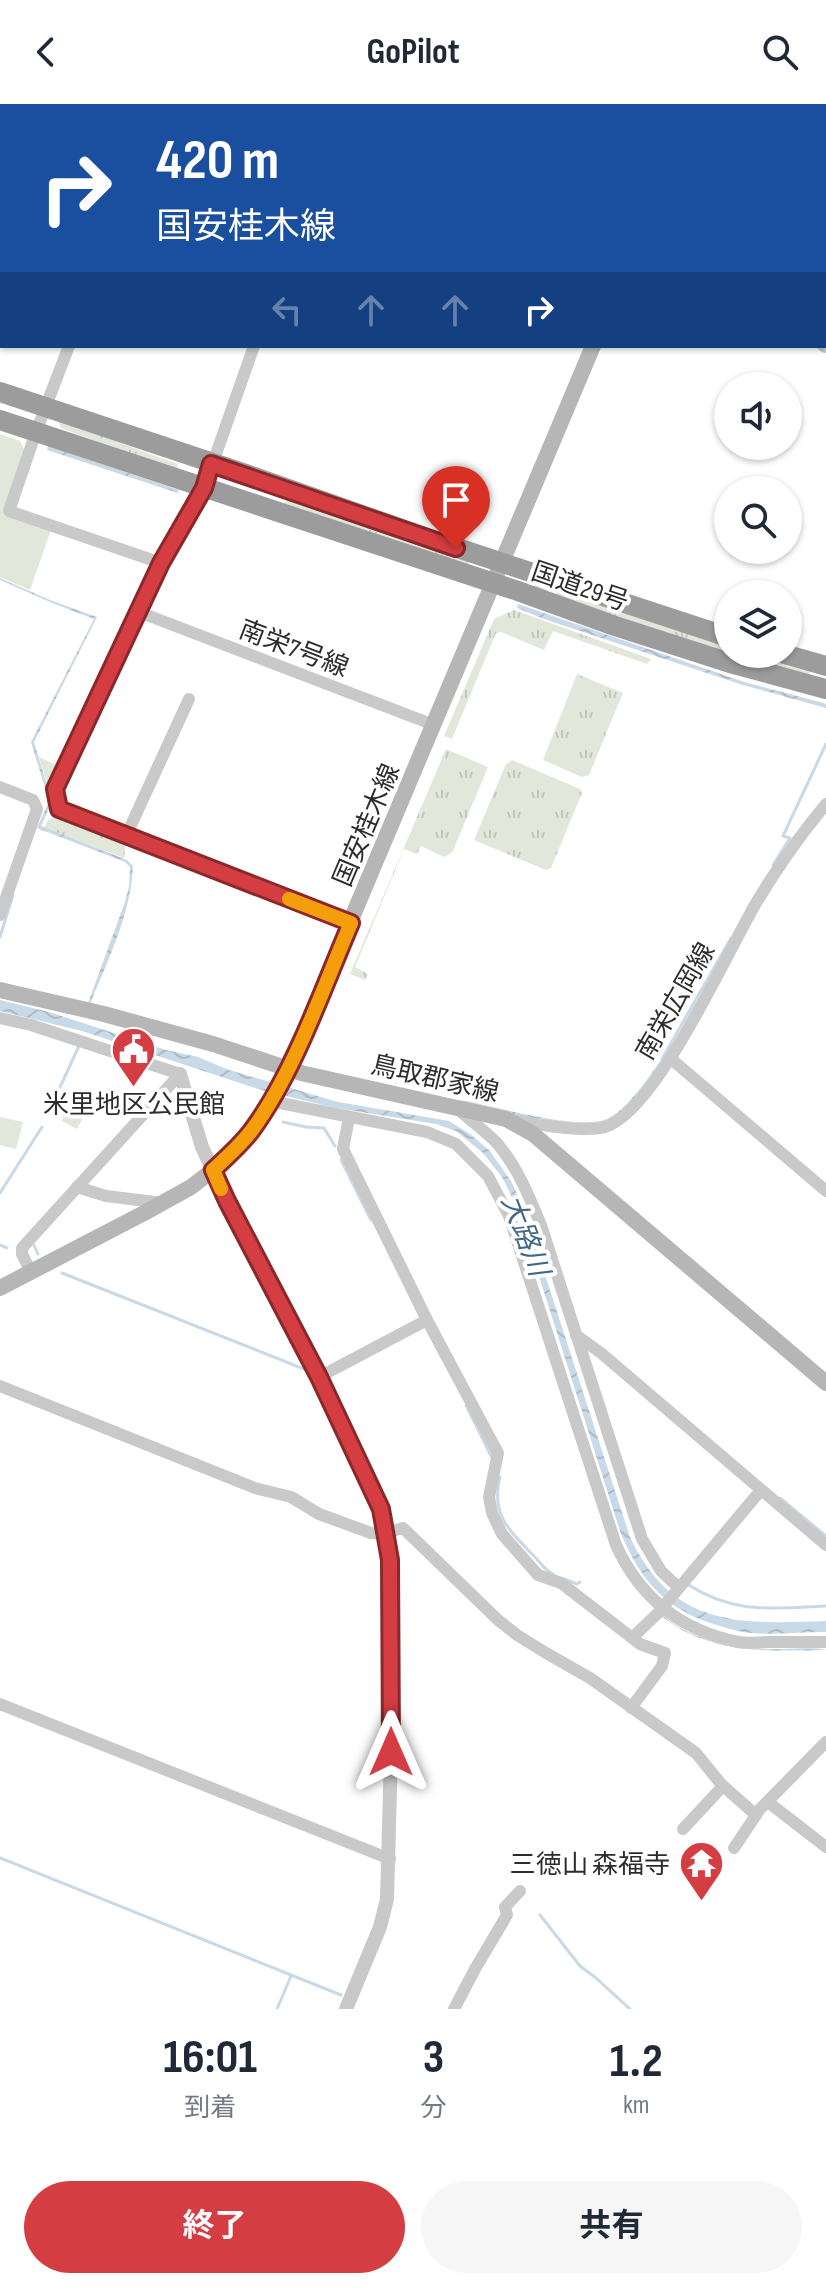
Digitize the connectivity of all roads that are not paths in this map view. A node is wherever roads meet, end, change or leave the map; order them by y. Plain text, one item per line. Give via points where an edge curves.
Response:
1 (68, 348) edge
2 (253, 348) edge
3 (592, 348) edge
4 (0, 392) edge
5 (45, 408) junction
6 (0, 420) edge
7 (36, 432) junction
8 (211, 464) junction
9 (204, 488) junction
10 (502, 562) junction
11 (161, 563) junction
12 (493, 583) junction
13 (139, 612) junction
14 (714, 632) edge
15 (802, 659) edge
16 (826, 666) edge
17 (826, 689) edge
18 (189, 699) dead end
19 (434, 725) junction
20 (0, 787) edge
21 (826, 804) edge
22 (126, 836) junction
23 (0, 915) edge
24 (351, 923) junction
25 (0, 990) edge
26 (0, 1018) edge
27 (670, 1058) junction
28 (180, 1074) junction
29 (284, 1074) junction
30 (272, 1099) junction
31 (458, 1109) junction
32 (349, 1118) junction
33 (506, 1119) junction
34 (491, 1138) junction
35 (470, 1157) junction
36 (213, 1170) junction
37 (77, 1187) junction
38 (826, 1191) edge
39 (163, 1203) junction
40 (31, 1272) junction
41 (0, 1288) edge
42 (427, 1320) junction
43 (576, 1335) junction
44 (319, 1377) junction
45 (826, 1383) edge
46 (0, 1386) edge
47 (761, 1490) junction
48 (385, 1533) junction
49 (826, 1545) edge
50 (678, 1587) junction
51 (662, 1608) junction
52 (633, 1637) junction
53 (826, 1642) edge
54 (0, 1704) edge
55 (631, 1708) junction
56 (826, 1742) edge
57 (723, 1786) junction
58 (768, 1802) junction
59 (756, 1815) junction
60 (683, 1829) dead end
61 (826, 1847) edge
62 (734, 1848) dead end
63 (390, 1859) junction
64 (520, 1891) dead end
65 (346, 2009) edge
66 (454, 2009) edge

1 - 5 street
2 - 8 street
3 - 10 main road, 国安桂木線
4 - 5 highway, 国道29号
5 - 7 street
5 - 8 highway, 国道29号
6 - 7 highway, 国道29号
7 - 9 highway, 国道29号
7 - 11 street via 9,511
8 - 9 street
8 - 10 highway, 国道29号
9 - 11 street
9 - 12 highway, 国道29号
10 - 12 main road, 国安桂木線
10 - 14 highway, 国道29号
11 - 13 street
12 - 17 highway, 国道29号
12 - 19 main road, 国安桂木線
13 - 19 street, 南栄7号線
13 - 22 street via 55,789 59,809
15 - 16 highway
18 - 22 street
19 - 24 main road, 国安桂木線
20 - 23 street via 33,800 37,809
21 - 27 street, 南栄広岡線 via 786,854
22 - 24 street
24 - 29 main road, 国安桂木線
25 - 29 main road, 鳥取郡家線 via 213,1044
26 - 28 street
27 - 33 street, 南栄広岡線 via 643,1095 611,1125 595,1130
27 - 38 street
28 - 36 street
28 - 37 street
29 - 30 main road, 国安桂木線
29 - 31 main road, 鳥取郡家線
30 - 32 street
30 - 36 main road, 国安桂木線 via 250,1133
31 - 33 main road, 鳥取郡家線
31 - 34 street
32 - 35 street via 427,1132 456,1144
32 - 42 street via 343,1149
33 - 45 main road, 鳥取郡家線 via 533,1134
34 - 35 street
34 - 43 street via 529,1197
35 - 51 street via 494,1185 509,1216 616,1545 636,1582
36 - 39 main road, 国安桂木線
36 - 44 street
37 - 39 street
37 - 40 street via 22,1248
39 - 40 main road, 国安桂木線
40 - 41 main road, 国安桂木線
42 - 44 street
42 - 52 street via 498,1453 489,1497 502,1534 538,1575 561,1583
43 - 47 street
43 - 50 street via 642,1539
44 - 48 street via 381,1509
46 - 48 street via 255,1488 291,1497 346,1525
47 - 49 street
47 - 50 street
48 - 55 street via 403,1528 508,1627
48 - 63 street via 390,1560
50 - 51 street
51 - 52 street
51 - 53 street via 682,1622 739,1642
52 - 55 street via 665,1653 662,1666
54 - 63 street
55 - 57 street via 696,1753
56 - 58 street
57 - 59 street
57 - 60 street
58 - 59 street
58 - 61 street
59 - 62 street
63 - 65 street via 380,1927
64 - 66 street via 505,1907 507,1915

